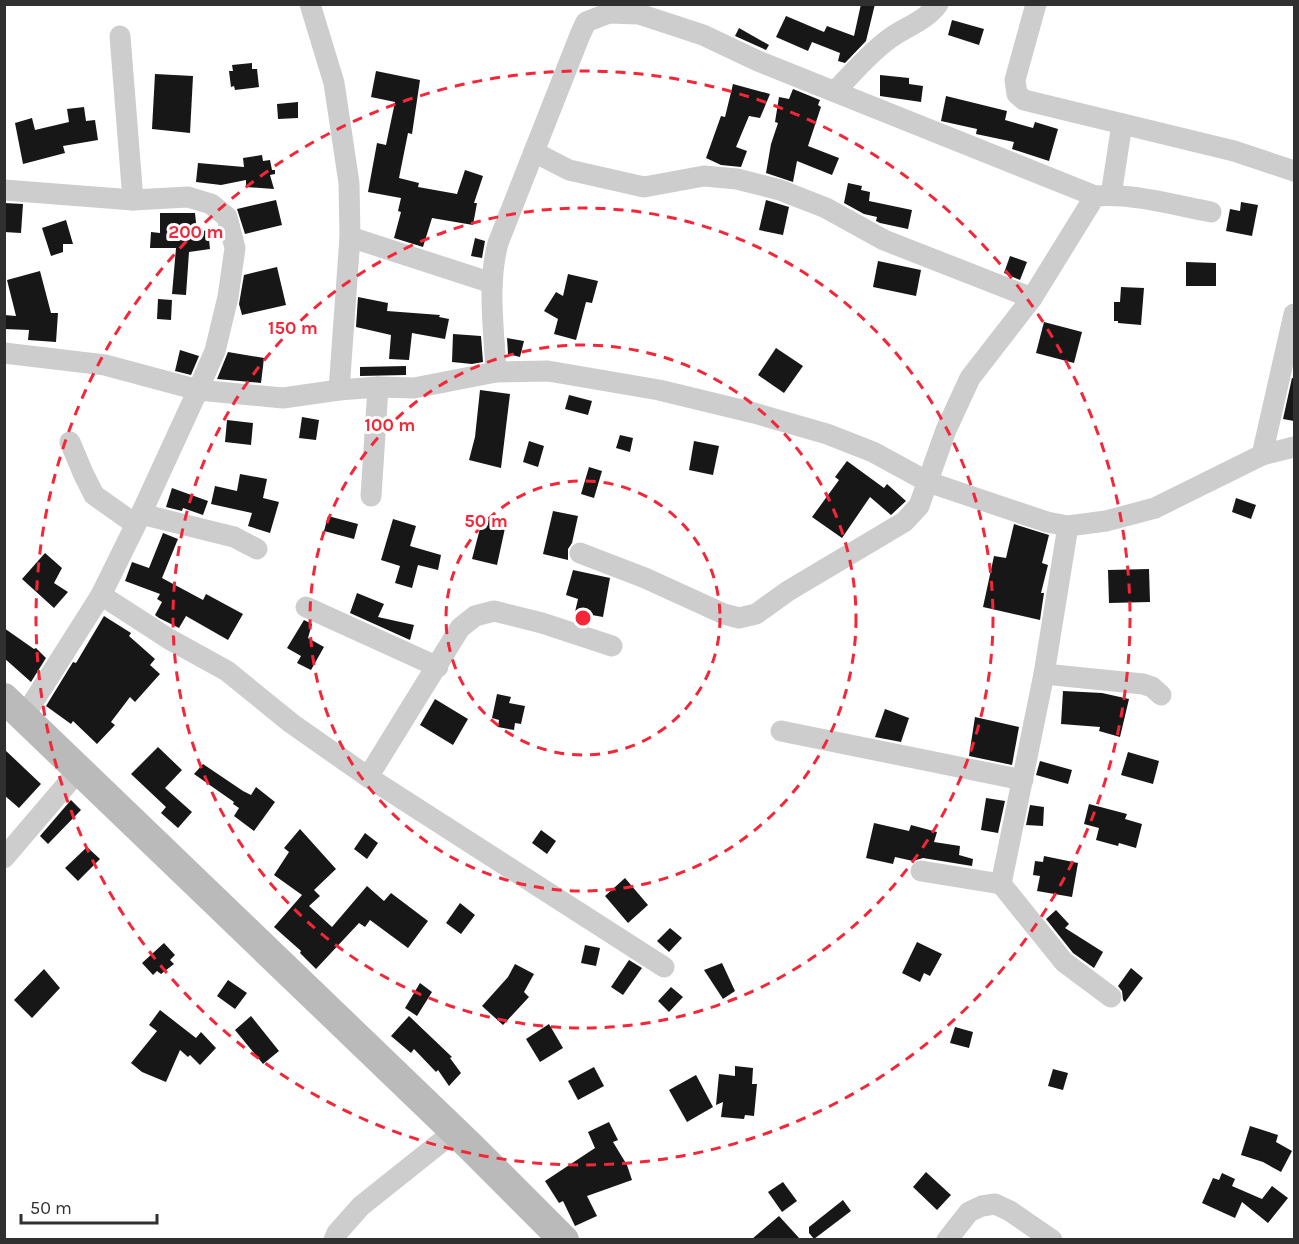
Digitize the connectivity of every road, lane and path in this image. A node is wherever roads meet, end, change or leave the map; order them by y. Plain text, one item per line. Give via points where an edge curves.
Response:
1 (310, 4) edge
2 (938, 4) edge
3 (1036, 4) edge
4 (120, 36) dead end
5 (835, 91) junction
6 (1122, 124) junction
7 (534, 152) junction
8 (1294, 171) edge
9 (4, 190) edge
10 (1103, 195) junction
11 (133, 200) junction
12 (1211, 212) dead end
13 (350, 237) junction
14 (492, 283) junction
15 (1032, 298) junction
16 (1294, 314) edge
17 (4, 353) edge
18 (496, 372) junction
19 (378, 387) junction
20 (198, 390) junction
21 (339, 390) junction
22 (70, 442) dead end
23 (1294, 447) edge
24 (1262, 455) junction
25 (928, 482) junction
26 (371, 496) dead end
27 (138, 519) junction
28 (1068, 526) junction
29 (257, 549) dead end
30 (580, 553) dead end
31 (101, 595) junction
32 (306, 607) dead end
33 (612, 646) dead end
34 (438, 667) junction
35 (1044, 674) junction
36 (1161, 695) dead end
37 (14, 708) edge
38 (781, 731) dead end
39 (79, 770) junction
40 (368, 777) junction
41 (1023, 780) junction
42 (4, 858) edge
43 (921, 871) dead end
44 (1001, 884) junction
45 (664, 968) dead end
46 (1111, 996) dead end
47 (454, 1131) junction
48 (334, 1239) edge
49 (564, 1239) edge
50 (947, 1239) edge
51 (1052, 1239) edge

1 - 13 street via 334,83 350,183
2 - 5 street via 922,21 885,42
3 - 6 street via 1015,80 1017,94 1024,100
4 - 11 street
5 - 7 street via 703,35 639,14 609,13 586,22
5 - 10 street
6 - 8 street
6 - 10 street
7 - 14 street via 498,243
7 - 15 street via 569,170 644,187 704,176 780,190 826,208 884,240
9 - 11 street
10 - 12 street
10 - 15 street
11 - 20 street via 188,197 211,204 227,217 235,248 228,297 215,351
13 - 14 street
13 - 21 street
14 - 18 street
15 - 25 street via 970,378
16 - 24 street
17 - 20 street via 105,365
18 - 19 street via 414,388
18 - 25 street via 548,371 659,390 754,413 873,452
19 - 21 street
19 - 26 street
20 - 21 street via 283,398
20 - 27 street
22 - 27 street via 94,495
23 - 24 street
24 - 28 street via 1155,508
25 - 28 street
25 - 30 street via 919,506 904,522 756,614 739,618
27 - 29 street via 234,537
27 - 31 street
28 - 35 street
31 - 37 street
31 - 40 street via 227,671 291,723
32 - 34 street
33 - 34 street via 494,611 475,616 460,628
34 - 40 street
35 - 36 street via 1143,684
35 - 41 street
37 - 39 street
38 - 41 street
39 - 42 street
39 - 47 street
40 - 45 street
41 - 44 street
43 - 44 street
44 - 46 street via 1064,962
47 - 48 street via 361,1206
47 - 49 street
50 - 51 street via 969,1212 995,1204

